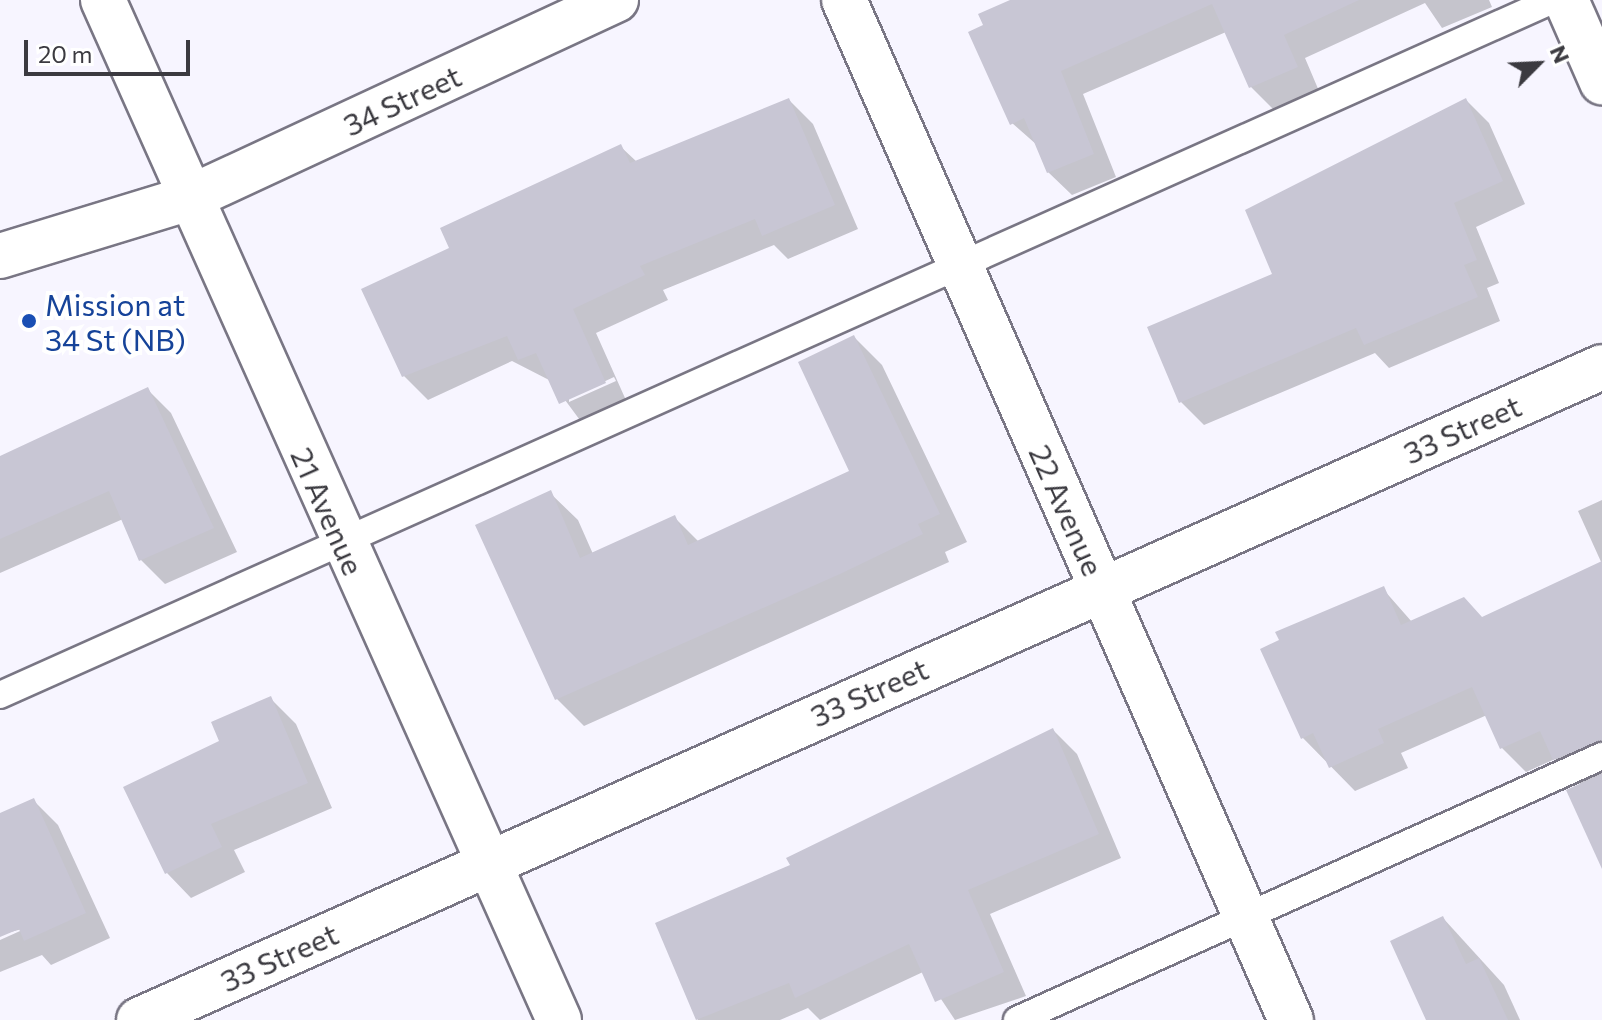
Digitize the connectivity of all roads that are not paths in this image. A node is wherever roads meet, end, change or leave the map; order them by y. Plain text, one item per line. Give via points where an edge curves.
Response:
1 (103, 0) edge
2 (844, 0) edge
3 (1553, 0) edge
4 (1566, 0) edge
5 (602, 3) edge
6 (1602, 82) edge
7 (187, 199) junction
8 (0, 256) edge
9 (960, 265) junction
10 (1602, 367) edge
11 (342, 544) junction
12 (1100, 587) junction
13 (0, 695) edge
14 (1602, 756) edge
15 (490, 863) junction
16 (1246, 918) junction
17 (139, 1020) edge
18 (559, 1020) edge
19 (1017, 1020) edge
20 (1291, 1020) edge

1 - 7 street, 21 Avenue
2 - 9 street, 22 Avenue
3 - 9 lane
4 - 6 street
5 - 7 street, 34 Street
7 - 8 street, 34 Street
7 - 11 street, 21 Avenue
9 - 11 lane
9 - 12 street, 22 Avenue
10 - 12 street, 33 Street
11 - 13 lane
11 - 15 street, 21 Avenue
12 - 15 street, 33 Street
12 - 16 street, 22 Avenue
14 - 16 lane
15 - 17 street, 33 Street
15 - 18 street, 21 Avenue
16 - 19 lane
16 - 20 street, 22 Avenue

